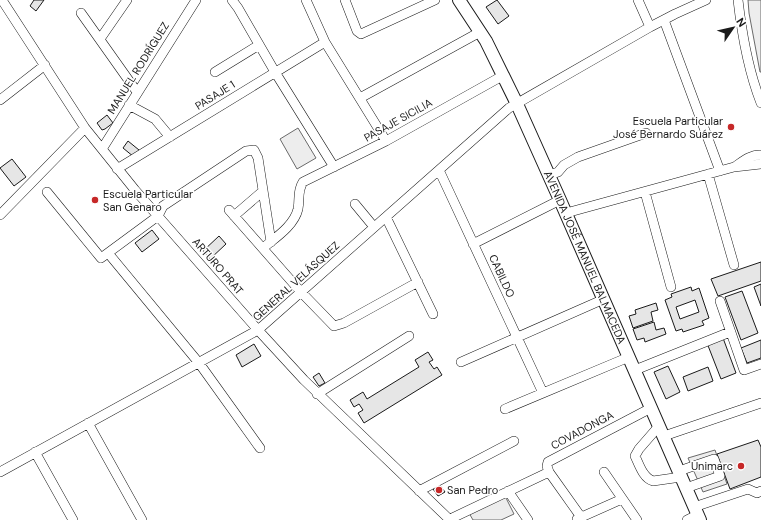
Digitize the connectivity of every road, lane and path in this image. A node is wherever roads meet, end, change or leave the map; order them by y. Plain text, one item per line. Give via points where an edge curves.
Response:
1 (2, 0) edge
2 (127, 0) edge
3 (196, 0) edge
4 (232, 0) edge
5 (306, 0) edge
6 (344, 0) edge
7 (435, 0) edge
8 (459, 0) edge
9 (638, 0) edge
10 (706, 0) edge
11 (738, 0) edge
12 (693, 3) edge
13 (81, 13) dead end
14 (664, 20) junction
15 (650, 27) junction
16 (480, 32) junction
17 (100, 39) junction
18 (325, 42) junction
19 (259, 45) junction
20 (45, 65) junction
21 (215, 72) dead end
22 (275, 72) junction
23 (504, 75) junction
24 (138, 92) junction
25 (360, 98) junction
26 (0, 100) edge
27 (761, 103) edge
28 (517, 104) junction
29 (129, 105) junction
30 (86, 128) junction
31 (646, 133) dead end
32 (170, 137) junction
33 (386, 141) junction
34 (102, 149) junction
35 (761, 155) edge
36 (761, 164) edge
37 (334, 167) junction
38 (734, 167) junction
39 (117, 169) junction
40 (439, 170) junction
41 (720, 171) junction
42 (708, 174) junction
43 (549, 175) junction
44 (263, 191) junction
45 (47, 192) dead end
46 (645, 192) junction
47 (560, 200) junction
48 (355, 204) dead end
49 (566, 213) junction
50 (0, 216) edge
51 (158, 216) junction
52 (386, 217) junction
53 (374, 227) junction
54 (271, 242) junction
55 (473, 244) junction
56 (263, 248) junction
57 (108, 253) junction
58 (734, 266) dead end
59 (418, 282) junction
60 (671, 287) dead end
61 (301, 292) junction
62 (604, 299) junction
63 (720, 301) dead end
64 (434, 314) dead end
65 (258, 330) junction
66 (730, 332) junction
67 (409, 336) dead end
68 (517, 337) junction
69 (629, 357) junction
70 (199, 362) junction
71 (461, 362) dead end
72 (761, 364) edge
73 (635, 370) junction
74 (543, 393) junction
75 (317, 394) junction
76 (761, 403) edge
77 (651, 408) junction
78 (505, 409) dead end
79 (88, 423) junction
80 (662, 431) junction
81 (514, 441) dead end
82 (260, 448) dead end
83 (35, 452) junction
84 (0, 472) edge
85 (549, 472) junction
86 (604, 472) dead end
87 (682, 479) junction
88 (419, 491) junction
89 (508, 491) junction
90 (761, 491) edge
91 (622, 499) junction
92 (694, 516) edge
93 (578, 519) edge
94 (73, 520) edge
95 (142, 520) edge
96 (449, 520) edge
97 (528, 520) edge
98 (637, 520) edge

1 - 20 street, ARTURO PRAT
2 - 17 street
3 - 24 street, MANUEL RODRÍGUEZ
4 - 19 street
5 - 18 street
6 - 7 street via 357,31 361,34
8 - 16 main road, AVENIDA JOSÉ MANUEL BALMACEDA
9 - 15 street
10 - 12 street, GENERAL VELÁSQUEZ
11 - 27 street via 747,57
12 - 14 street, GENERAL VELÁSQUEZ
13 - 17 street
14 - 15 street, GENERAL VELÁSQUEZ
14 - 41 street
15 - 28 street, GENERAL VELÁSQUEZ
16 - 23 main road, AVENIDA JOSÉ MANUEL BALMACEDA
16 - 25 street
17 - 24 street
18 - 22 street, PASAJE 1
18 - 25 street
19 - 21 street
19 - 22 street
20 - 26 street
20 - 30 street, ARTURO PRAT
22 - 32 street, PASAJE 1
22 - 37 street
23 - 28 main road, AVENIDA JOSÉ MANUEL BALMACEDA
23 - 33 street, PASAJE SICILIA
24 - 29 street, MANUEL RODRÍGUEZ
25 - 33 street
28 - 40 street, GENERAL VELÁSQUEZ via 504,112
28 - 43 main road, AVENIDA JOSÉ MANUEL BALMACEDA
29 - 32 street via 155,119
29 - 34 street, MANUEL RODRÍGUEZ
30 - 34 street, ARTURO PRAT
30 - 50 street
31 - 43 street via 578,157 558,172
32 - 39 street, PASAJE 1
33 - 37 street, PASAJE SICILIA
34 - 39 street, ARTURO PRAT
35 - 38 street via 752,156
36 - 38 street
37 - 54 street, PASAJE SICILIA via 303,182 299,188 298,210 289,226
38 - 41 street
39 - 51 street, ARTURO PRAT
40 - 52 street, GENERAL VELÁSQUEZ
40 - 55 street, CABILDO
41 - 42 street
42 - 46 street
42 - 58 street
43 - 47 main road, AVENIDA JOSÉ MANUEL BALMACEDA
44 - 51 street via 258,158 254,150 246,151 163,206
44 - 54 street
44 - 56 street via 232,213
45 - 57 street via 101,258
46 - 49 street
46 - 60 street
47 - 49 main road, AVENIDA JOSÉ MANUEL BALMACEDA
47 - 55 street
48 - 53 street
49 - 62 main road, AVENIDA JOSÉ MANUEL BALMACEDA
51 - 57 street
51 - 65 street, ARTURO PRAT
52 - 53 street, GENERAL VELÁSQUEZ
52 - 59 street
53 - 61 street, GENERAL VELÁSQUEZ
54 - 56 street
55 - 68 street, CABILDO
56 - 61 street
57 - 70 street
59 - 61 street via 334,326
59 - 64 street
61 - 65 street, GENERAL VELÁSQUEZ
62 - 68 street
62 - 69 main road, AVENIDA JOSÉ MANUEL BALMACEDA
63 - 66 street
65 - 70 street, GENERAL VELÁSQUEZ
65 - 75 street, ARTURO PRAT
66 - 72 street via 744,370
66 - 73 street
67 - 75 street
68 - 71 street
68 - 74 street, CABILDO
69 - 73 main road, AVENIDA JOSÉ MANUEL BALMACEDA
69 - 74 street
70 - 79 street, GENERAL VELÁSQUEZ
70 - 82 street
73 - 77 main road, AVENIDA JOSÉ MANUEL BALMACEDA
74 - 78 street
75 - 88 street, ARTURO PRAT
76 - 80 street
77 - 80 main road, AVENIDA JOSÉ MANUEL BALMACEDA
77 - 85 street, COVADONGA via 550,461 547,466
79 - 83 street, GENERAL VELÁSQUEZ
79 - 95 street
80 - 87 main road, AVENIDA JOSÉ MANUEL BALMACEDA
80 - 87 street via 638,449 635,456 649,480
81 - 88 street
83 - 84 street, GENERAL VELÁSQUEZ
83 - 94 street
85 - 89 street
85 - 93 street
86 - 91 street
87 - 92 main road, AVENIDA JOSÉ MANUEL BALMACEDA
88 - 96 street, ARTURO PRAT
89 - 96 street
89 - 97 street
90 - 92 street via 757,493 748,490
91 - 93 street
91 - 98 street

